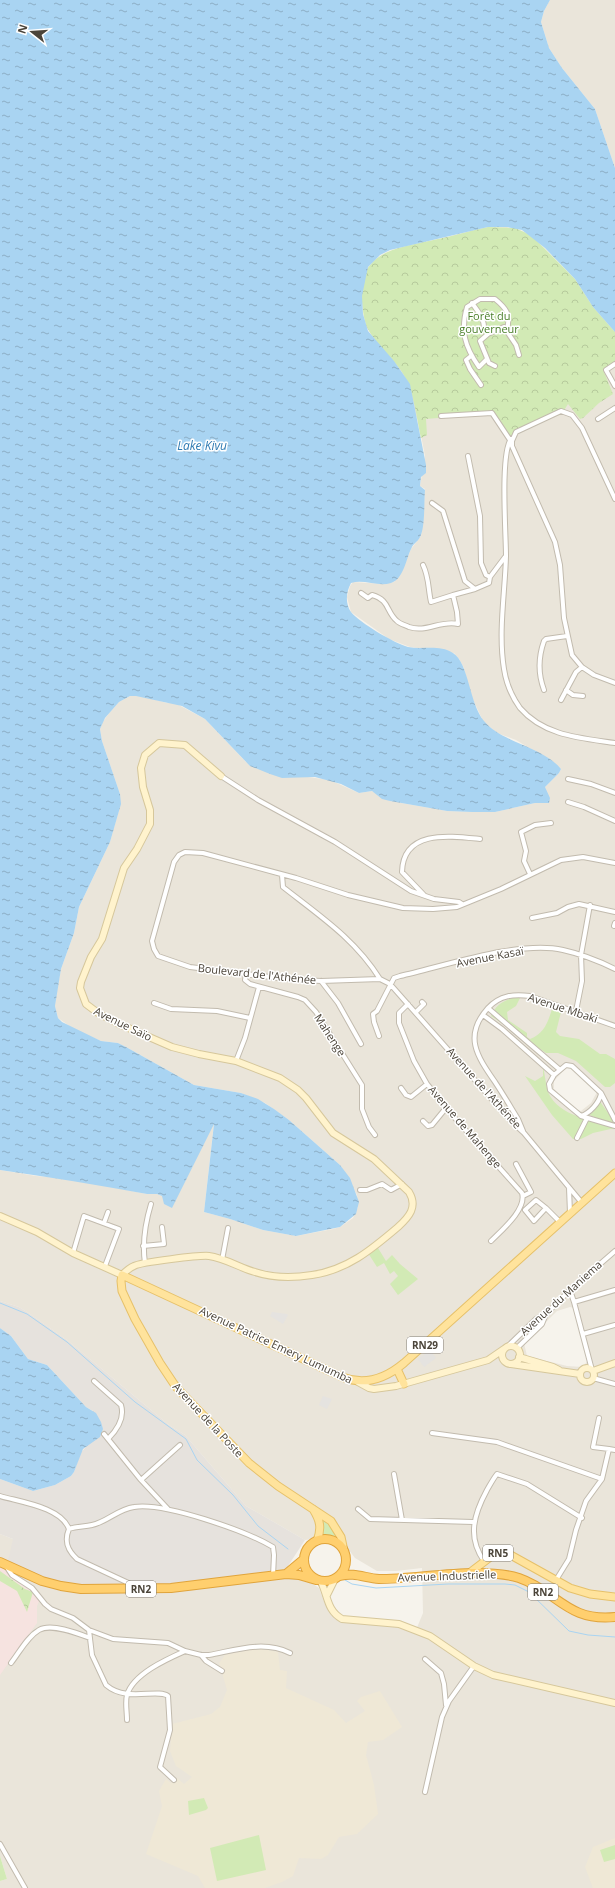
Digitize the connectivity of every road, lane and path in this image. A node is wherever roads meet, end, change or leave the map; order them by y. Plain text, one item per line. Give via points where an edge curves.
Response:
1 (472, 303) junction
2 (484, 327) dead end
3 (507, 329) junction
4 (519, 355) dead end
5 (471, 356) junction
6 (487, 359) junction
7 (615, 364) edge
8 (495, 366) dead end
9 (481, 385) dead end
10 (615, 386) edge
11 (615, 408) edge
12 (441, 416) dead end
13 (598, 419) dead end
14 (513, 436) junction
15 (510, 440) junction
16 (468, 456) dead end
17 (615, 499) edge
18 (432, 503) dead end
19 (506, 556) junction
20 (423, 565) dead end
21 (490, 577) junction
22 (475, 589) junction
23 (361, 593) dead end
24 (453, 595) junction
25 (567, 636) junction
26 (582, 667) junction
27 (615, 683) edge
28 (544, 690) dead end
29 (566, 690) junction
30 (583, 696) dead end
31 (560, 700) dead end
32 (615, 743) edge
33 (221, 776) joint
34 (568, 779) dead end
35 (615, 793) edge
36 (568, 802) dead end
37 (615, 821) edge
38 (551, 823) dead end
39 (480, 839) dead end
40 (615, 863) edge
41 (530, 874) junction
42 (282, 875) junction
43 (425, 896) junction
44 (462, 904) junction
45 (590, 906) junction
46 (615, 912) edge
47 (532, 918) dead end
48 (581, 955) junction
49 (615, 969) edge
50 (246, 974) junction
51 (380, 979) junction
52 (321, 981) junction
53 (390, 984) junction
54 (259, 987) junction
55 (422, 1002) dead end
56 (154, 1004) dead end
57 (408, 1004) junction
58 (488, 1008) junction
59 (416, 1012) junction
60 (576, 1012) junction
61 (483, 1015) junction
62 (250, 1018) junction
63 (506, 1024) junction
64 (615, 1026) edge
65 (502, 1029) junction
66 (379, 1036) dead end
67 (526, 1042) junction
68 (360, 1044) dead end
69 (523, 1047) junction
70 (236, 1061) junction
71 (559, 1069) junction
72 (554, 1075) junction
73 (427, 1084) junction
74 (401, 1088) dead end
75 (601, 1093) junction
76 (446, 1108) junction
77 (581, 1116) junction
78 (587, 1118) junction
79 (615, 1120) edge
80 (423, 1121) dead end
81 (615, 1126) edge
82 (524, 1133) junction
83 (375, 1135) dead end
84 (577, 1138) dead end
85 (516, 1164) dead end
86 (615, 1173) edge
87 (402, 1184) junction
88 (569, 1187) junction
89 (360, 1190) dead end
90 (523, 1196) junction
91 (582, 1203) junction
92 (151, 1204) dead end
93 (546, 1208) junction
94 (108, 1212) dead end
95 (570, 1214) junction
96 (0, 1216) edge
97 (560, 1222) junction
98 (104, 1223) junction
99 (162, 1227) dead end
100 (228, 1228) dead end
101 (491, 1240) dead end
102 (143, 1246) junction
103 (615, 1250) edge
104 (74, 1253) junction
105 (222, 1260) junction
106 (145, 1263) junction
107 (105, 1266) junction
108 (122, 1275) junction
109 (570, 1290) junction
110 (615, 1290) edge
111 (574, 1302) junction
112 (546, 1314) junction
113 (615, 1326) edge
114 (583, 1334) junction
115 (506, 1348) junction
116 (517, 1348) junction
117 (519, 1357) junction
118 (488, 1360) junction
119 (615, 1363) edge
120 (508, 1364) junction
121 (397, 1369) junction
122 (559, 1370) junction
123 (593, 1373) junction
124 (580, 1374) junction
125 (94, 1381) dead end
126 (358, 1382) junction
127 (404, 1384) junction
128 (615, 1384) edge
129 (598, 1418) dead end
130 (432, 1433) dead end
131 (104, 1434) dead end
132 (108, 1439) junction
133 (180, 1445) dead end
134 (609, 1449) junction
135 (615, 1450) edge
136 (394, 1474) dead end
137 (602, 1479) junction
138 (141, 1480) junction
139 (0, 1496) edge
140 (312, 1507) junction
141 (358, 1509) dead end
142 (168, 1510) junction
143 (582, 1518) junction
144 (402, 1520) junction
145 (473, 1522) junction
146 (69, 1529) junction
147 (317, 1540) junction
148 (344, 1551) junction
149 (304, 1558) junction
150 (484, 1561) junction
151 (346, 1562) junction
152 (3, 1564) edge
153 (286, 1574) junction
154 (468, 1574) junction
155 (273, 1576) junction
156 (364, 1576) junction
157 (337, 1577) junction
158 (319, 1581) junction
159 (556, 1581) junction
160 (141, 1589) junction
161 (327, 1595) junction
162 (615, 1597) edge
163 (615, 1617) edge
164 (89, 1630) junction
165 (90, 1638) junction
166 (185, 1651) junction
167 (290, 1653) dead end
168 (201, 1655) junction
169 (425, 1659) dead end
170 (11, 1663) dead end
171 (474, 1666) junction
172 (222, 1672) dead end
173 (127, 1694) junction
174 (615, 1703) edge
175 (446, 1706) junction
176 (127, 1720) dead end
177 (174, 1780) dead end
178 (425, 1792) dead end
179 (0, 1844) edge
180 (25, 1888) edge

1 - 2 street
1 - 3 street via 480,299 495,299 507,311 510,319
1 - 5 street via 467,307 463,328
3 - 4 street
3 - 6 street via 504,327 481,339
5 - 6 street via 479,367
5 - 9 street via 466,360
6 - 8 street
7 - 10 street via 606,370
11 - 13 street
12 - 15 street via 492,413
14 - 15 street
14 - 17 street via 516,432 561,411 572,415 582,428
14 - 25 street via 512,446 555,542 560,565
15 - 19 street via 506,455
16 - 21 street via 480,516 481,562 486,575
18 - 22 street via 443,510 461,571 468,585
19 - 21 street
19 - 32 street via 502,650 504,670 513,696 528,715 552,730 579,738
20 - 24 street via 427,574 431,602
21 - 22 street via 489,583
22 - 24 street
23 - 24 street via 368,598 372,595 384,600 397,622 421,629 444,622 458,624 458,612
25 - 26 street via 572,655
25 - 28 street via 544,641 538,669
26 - 27 street
26 - 29 street via 576,672
29 - 30 street via 573,695
29 - 31 street
33 - 43 street, Avenue Saïo via 258,800 335,842 411,891
33 - 70 street, Avenue Saïo via 185,745 159,743 145,755 141,776 150,810 150,824 124,868 102,939 91,957 80,982 80,988 86,1004 91,1009 117,1023 182,1050
34 - 35 street
36 - 37 street
38 - 41 street via 535,825 521,832 526,851 524,861
39 - 43 street via 434,837 424,839 411,847 404,856 402,872
40 - 41 street via 571,858
41 - 44 street via 501,889
42 - 44 street, Boulevard de l'Athénée via 403,908 438,909
42 - 50 street, Boulevard de l'Athénée via 194,852 185,852 174,862 152,941 158,956 190,967
42 - 51 street via 283,887 346,937 369,961
43 - 44 street, Avenue Saïo
45 - 46 street
45 - 47 street via 574,904 556,913
45 - 48 street
48 - 49 street, Avenue Kasaï
48 - 53 street, Avenue Kasaï via 545,948 504,952 400,976 394,978
48 - 60 street via 582,980
50 - 52 street, Boulevard de l'Athénée
50 - 54 street, Mahenge via 245,980
51 - 52 street, Boulevard de l'Athénée
51 - 53 street, Avenue de l'Athénée
52 - 68 street via 352,1025
53 - 57 street, Avenue de l'Athénée
53 - 66 street via 377,1011 373,1014
54 - 62 street
54 - 83 street, Mahenge via 305,1000 316,1012 362,1085 362,1109
55 - 59 street via 424,1004
56 - 62 street via 171,1009 211,1010
57 - 59 street, Avenue de l'Athénée
57 - 73 street, Avenue de Mahenge via 399,1013 399,1023 414,1061
58 - 60 street, Avenue Mbaki via 504,997 522,995
58 - 61 street, Avenue Mbaki
58 - 63 street
59 - 82 street, Avenue de l'Athénée
60 - 64 street, Avenue Mbaki
61 - 65 street
61 - 82 street, Avenue Mbaki via 474,1037 476,1051
62 - 70 street
63 - 65 street
63 - 67 street
65 - 69 street
67 - 69 street
67 - 71 street
69 - 72 street
70 - 87 street, Avenue Saïo via 280,1078 298,1090 333,1133 374,1159
71 - 72 street
71 - 75 street via 566,1064 572,1066
72 - 77 street via 549,1084 550,1090
73 - 74 street via 411,1097
73 - 76 street, Avenue de Mahenge
75 - 77 street via 599,1100 587,1114
75 - 79 street
76 - 80 street via 432,1125 428,1126
76 - 90 street, Avenue de Mahenge via 512,1179
77 - 78 street
78 - 81 street
78 - 84 street
82 - 88 street, Avenue de l'Athénée
85 - 90 street via 530,1192
86 - 91 main road, Avenue Patrice Emery Lumumba / RN29
87 - 89 street via 391,1190 382,1184
87 - 105 street, Avenue Saïo via 413,1198 411,1213 374,1248 341,1268 311,1275 275,1277
88 - 91 street, Avenue de l'Athénée
88 - 95 street
90 - 101 street via 519,1210
91 - 95 main road, Avenue Patrice Emery Lumumba / RN29
92 - 102 street via 146,1217
93 - 93 street via 535,1221 525,1210 536,1200
93 - 97 street
94 - 98 street
95 - 97 main road, Avenue Patrice Emery Lumumba / RN29
96 - 104 street, Avenue Patrice Emery Lumumba via 37,1232
97 - 121 main road, Avenue Patrice Emery Lumumba / RN29
98 - 104 street via 84,1216
98 - 107 street via 119,1229
99 - 102 street via 164,1244
100 - 105 street
102 - 106 street
103 - 109 street, Avenue du Maniema
104 - 107 street, Avenue Patrice Emery Lumumba
105 - 106 street, Avenue Saïo via 198,1256
106 - 108 street, Avenue Saïo via 134,1265
107 - 108 street, Avenue Patrice Emery Lumumba
108 - 126 main road, Avenue Patrice Emery Lumumba via 328,1371
108 - 140 main road, Avenue de la Poste via 122,1291 133,1314 176,1387 249,1463
109 - 111 street
109 - 112 street, Avenue du Maniema
110 - 111 street
111 - 114 street
112 - 115 street, Avenue du Maniema via 536,1319
112 - 116 street via 542,1324
113 - 114 street
114 - 123 street
115 - 116 street
115 - 118 street
115 - 120 street via 502,1356
116 - 117 street
117 - 120 street via 516,1363
117 - 122 street
118 - 120 street
118 - 127 street
119 - 123 street
120 - 122 street
121 - 126 main road, Avenue Patrice Emery Lumumba / RN29 via 384,1376
121 - 127 main road
122 - 124 street
123 - 124 street via 588,1368 583,1369
123 - 124 street via 591,1381 586,1382 581,1379
123 - 128 street
125 - 132 street via 121,1405 122,1417
126 - 127 street via 374,1389
129 - 134 street via 593,1447
130 - 137 street via 497,1442
131 - 132 street
132 - 138 street
133 - 138 street
134 - 135 street
134 - 137 street
136 - 144 street
137 - 143 street via 586,1501
138 - 142 street
139 - 146 street via 52,1512 63,1520
140 - 147 main road via 320,1522
140 - 148 main road, Avenue de la Poste via 331,1521 341,1537
141 - 144 street via 370,1519
142 - 146 street via 135,1506 93,1525
142 - 155 street via 233,1528 273,1547
143 - 145 street via 533,1487 499,1474 481,1501
143 - 159 street via 576,1530 569,1559
144 - 145 street
145 - 150 street via 477,1548
146 - 160 street via 66,1544 77,1559
147 - 148 highway via 332,1540
147 - 149 highway via 307,1549
148 - 151 highway
149 - 153 highway
149 - 158 highway via 307,1572
150 - 154 main road, RN5
150 - 159 main road, RN5 via 493,1555 507,1553
151 - 156 highway, Avenue Industrielle / RN2 via 352,1570
151 - 157 highway
152 - 160 highway, RN2 via 42,1581 68,1588
152 - 164 street via 12,1575 32,1588 44,1604 73,1618
153 - 155 highway, RN2
153 - 158 highway, RN2
154 - 156 highway, Avenue Industrielle / RN2 via 380,1579
154 - 163 highway, Avenue Industrielle / RN2 via 502,1574 520,1579 578,1613 600,1618
155 - 160 highway, RN2
156 - 157 highway, Avenue Industrielle / RN2 via 352,1574
157 - 158 highway
157 - 161 street
158 - 161 street
159 - 162 main road, RN5 via 590,1594
161 - 171 street via 330,1608 342,1619 390,1622 414,1629 430,1636
164 - 165 street
164 - 166 street via 113,1638 168,1643
165 - 170 street via 65,1629 40,1629
165 - 173 street via 92,1655 106,1685
166 - 168 street
166 - 173 street via 152,1666
167 - 168 street via 276,1647 260,1646
168 - 172 street
169 - 175 street via 441,1673
171 - 174 street via 505,1679
171 - 175 street
173 - 176 street
173 - 177 street via 168,1696 170,1730 160,1767
175 - 178 street via 439,1725
179 - 180 street

